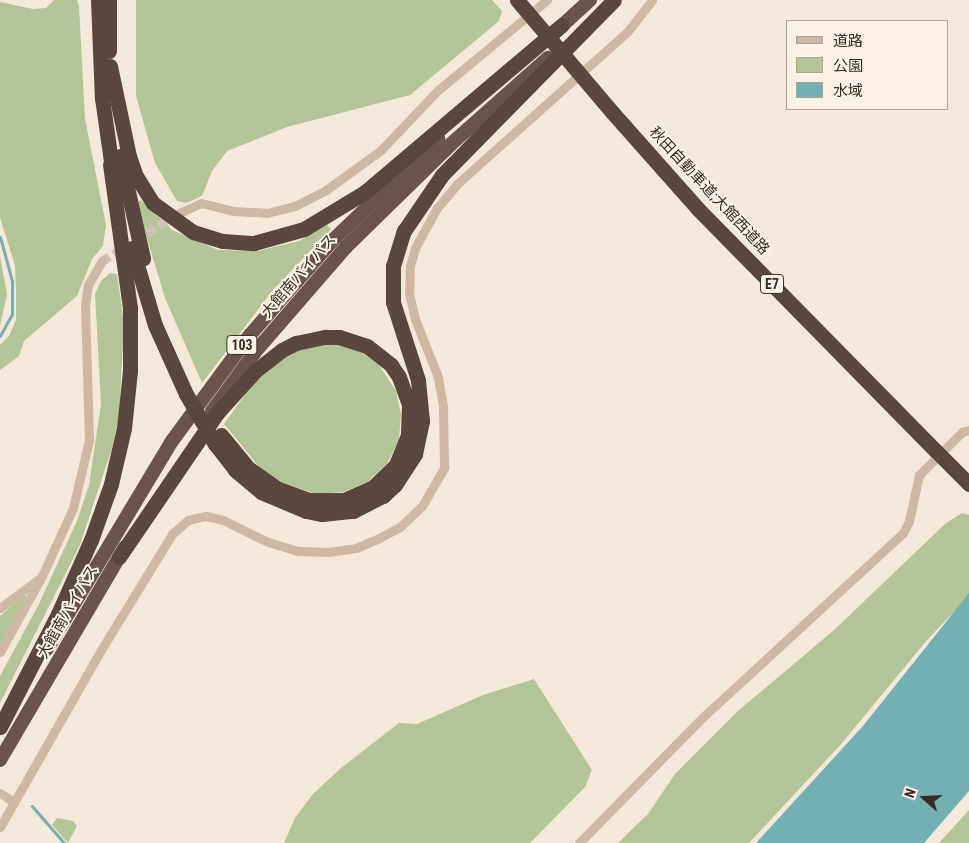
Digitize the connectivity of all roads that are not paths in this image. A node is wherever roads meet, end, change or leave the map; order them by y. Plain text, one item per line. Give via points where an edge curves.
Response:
1 (98, 0) edge
2 (109, 0) edge
3 (517, 0) edge
4 (527, 0) edge
5 (546, 0) edge
6 (590, 0) edge
7 (614, 0) edge
8 (652, 0) edge
9 (562, 25) junction
10 (110, 66) junction
11 (612, 112) junction
12 (110, 164) junction
13 (179, 213) tunnel mouth
14 (102, 261) tunnel mouth
15 (189, 389) junction
16 (969, 430) edge
17 (218, 440) junction
18 (969, 484) edge
19 (119, 558) junction
20 (42, 576) junction
21 (0, 608) edge
22 (0, 652) edge
23 (0, 728) edge
24 (0, 760) edge
25 (0, 793) edge
26 (14, 802) junction
27 (0, 828) edge
28 (579, 843) edge

1 - 12 highway via 100,66
2 - 10 highway
3 - 11 highway, 秋田自動車道;大館西道路 / E7, bridge
4 - 11 highway, bridge
5 - 13 street via 437,91 381,150 326,190 295,206 267,213 233,211 201,203
6 - 9 highway, 大館南バイパス / 103
7 - 17 highway via 442,175 404,231 393,266 393,302 418,380 422,420 415,454 395,485 383,496 353,511 330,514 306,512 261,492 235,470
7 - 19 highway, 大館南バイパス / 103 via 399,193 298,300 218,402
8 - 26 street via 628,31 457,184 437,208 415,248 410,266 409,294 415,319 438,376 443,423 444,468 422,506 400,527 379,538 356,548 328,552 298,551 206,516 188,520 172,534 162,550
9 - 10 highway via 365,192 304,229 254,243 223,242 193,232 153,203 136,176 129,156
9 - 23 highway, 大館南バイパス / 103 via 367,204 250,335 172,441
10 - 15 highway via 117,140 134,226
11 - 18 highway, 秋田自動車道;大館西道路 / E7, bridge via 698,209
12 - 15 highway via 142,289
12 - 23 highway via 130,308 130,371 122,437 111,484 91,540 58,614
14 - 20 street via 88,285 85,306 88,440 72,508
15 - 17 highway, bridge
16 - 28 street via 962,432 919,475 909,521 903,533 704,716
17 - 19 highway via 249,469 278,489 309,500 344,500 373,487 396,465 408,435 409,406 395,371 367,346 339,337 325,337 296,343 282,350 255,371 218,412
19 - 24 highway, 大館南バイパス / 103
20 - 21 street
20 - 22 street
25 - 26 street
26 - 27 street

